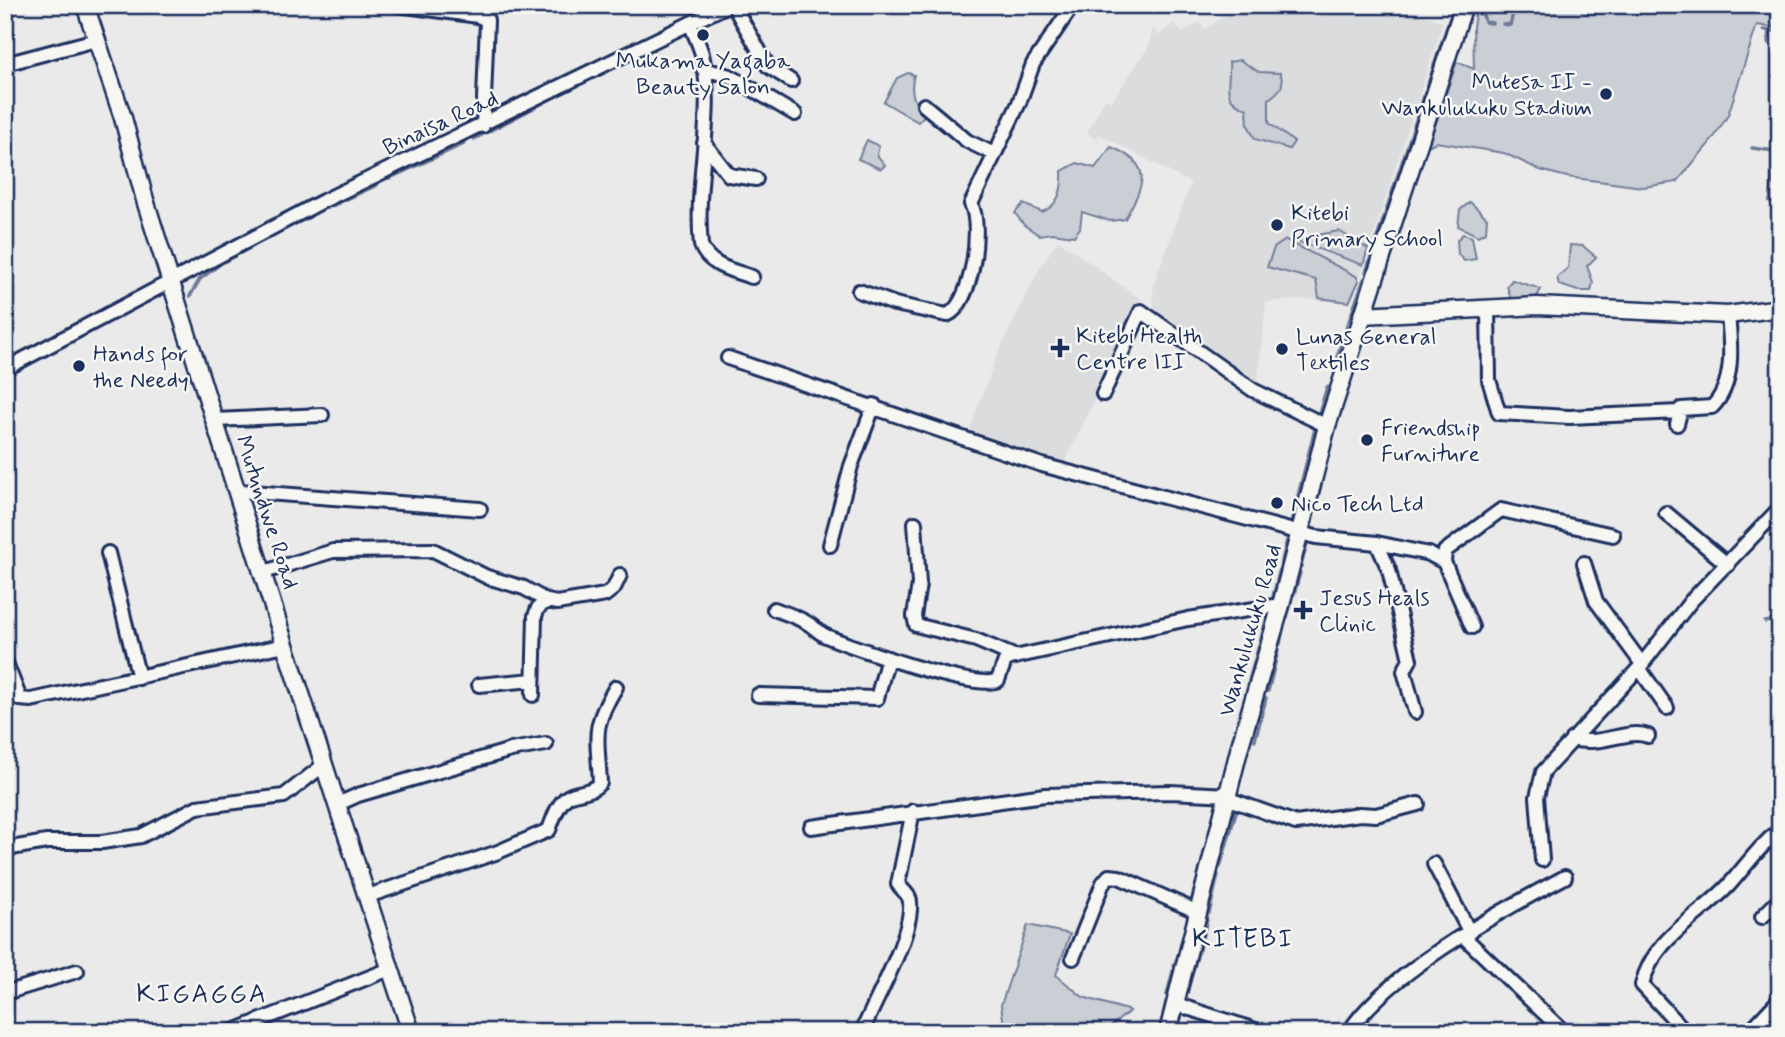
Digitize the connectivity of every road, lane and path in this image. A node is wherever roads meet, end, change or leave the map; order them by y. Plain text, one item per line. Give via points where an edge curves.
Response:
1 (85, 5) edge
2 (399, 5) edge
3 (489, 5) edge
4 (730, 5) edge
5 (1073, 5) edge
6 (1464, 5) edge
7 (487, 20) junction
8 (690, 23) junction
9 (96, 40) junction
10 (5, 64) edge
11 (703, 69) junction
12 (790, 81) dead end
13 (924, 105) dead end
14 (795, 114) dead end
15 (483, 126) junction
16 (704, 143) junction
17 (994, 154) junction
18 (756, 179) dead end
19 (752, 277) dead end
20 (173, 281) junction
21 (859, 290) dead end
22 (1488, 308) junction
23 (1780, 308) edge
24 (1362, 315) junction
25 (1728, 315) junction
26 (729, 358) dead end
27 (5, 369) edge
28 (1103, 394) dead end
29 (873, 405) junction
30 (322, 415) dead end
31 (215, 420) junction
32 (1327, 426) junction
33 (239, 491) junction
34 (1780, 508) edge
35 (480, 509) dead end
36 (1666, 513) dead end
37 (915, 523) dead end
38 (1300, 533) junction
39 (1613, 535) dead end
40 (1377, 543) junction
41 (831, 545) dead end
42 (108, 553) dead end
43 (1444, 562) junction
44 (1584, 563) dead end
45 (1728, 565) junction
46 (264, 572) junction
47 (620, 575) dead end
48 (547, 601) junction
49 (1281, 605) junction
50 (774, 609) dead end
51 (1472, 627) dead end
52 (285, 645) junction
53 (1016, 657) junction
54 (888, 658) junction
55 (5, 660) edge
56 (1640, 666) junction
57 (139, 678) junction
58 (533, 680) junction
59 (479, 685) dead end
60 (616, 687) dead end
61 (533, 695) dead end
62 (758, 695) dead end
63 (1667, 708) dead end
64 (1415, 712) dead end
65 (1647, 736) dead end
66 (1572, 739) junction
67 (546, 744) dead end
68 (325, 764) junction
69 (1229, 797) junction
70 (338, 804) junction
71 (1418, 804) dead end
72 (913, 811) junction
73 (811, 827) dead end
74 (1780, 830) edge
75 (5, 849) edge
76 (1542, 860) dead end
77 (1434, 864) dead end
78 (1565, 877) dead end
79 (368, 896) junction
80 (1780, 899) edge
81 (1198, 912) junction
82 (1762, 917) dead end
83 (1467, 935) junction
84 (1073, 958) dead end
85 (390, 969) junction
86 (77, 971) dead end
87 (5, 993) edge
88 (1780, 999) edge
89 (1175, 1004) junction
90 (231, 1032) edge
91 (411, 1032) edge
92 (862, 1032) edge
93 (1168, 1032) edge
94 (1262, 1032) edge
95 (1349, 1032) edge
96 (1564, 1032) edge
97 (1686, 1032) edge
98 (1749, 1032) edge

1 - 9 main road, Mutundwe Road
2 - 7 street
3 - 7 street
4 - 8 street, Binaisa Road
4 - 12 street via 768,66
5 - 17 street via 1032,64
6 - 24 main road, Wankulukuku Road
7 - 15 street
8 - 11 street
8 - 15 street, Binaisa Road
9 - 10 street
9 - 20 main road, Mutundwe Road
11 - 14 street via 730,76
11 - 16 street
13 - 17 street via 967,141
15 - 20 street, Binaisa Road via 323,201
16 - 18 street via 729,175
16 - 19 street via 699,175 704,253 721,266
17 - 21 street via 971,204 977,222 974,260 952,314 919,310
20 - 27 street, Binaisa Road
20 - 31 main road, Mutundwe Road
22 - 24 main road
22 - 25 main road via 1569,306
22 - 25 street via 1489,380 1499,413 1569,417 1678,418 1684,408 1712,407 1723,392 1731,355
23 - 25 main road
24 - 32 main road, Wankulukuku Road
26 - 29 street
28 - 32 street via 1141,311 1254,390
29 - 38 street via 1042,465
29 - 41 street via 851,466
30 - 31 street
31 - 33 main road, Mutundwe Road
32 - 38 main road, Wankulukuku Road
33 - 35 street
33 - 46 main road, Mutundwe Road
34 - 45 street
36 - 45 street
37 - 53 street via 916,625 976,640
38 - 40 street
38 - 49 main road, Wankulukuku Road
39 - 43 street via 1501,510 1446,551
40 - 43 street via 1429,554
40 - 64 street via 1389,570 1410,660 1404,671
42 - 57 street
43 - 51 street
44 - 56 street via 1596,601
45 - 56 street via 1689,603
46 - 48 street via 333,551 433,550 487,577 538,593
46 - 52 main road, Mutundwe Road
47 - 48 street via 605,595
48 - 58 street via 535,616
49 - 53 street
49 - 69 main road, Wankulukuku Road
50 - 54 street via 829,638
52 - 57 street
52 - 68 main road, Mutundwe Road
53 - 54 street via 1005,661 998,680 989,683
54 - 62 street via 877,698
55 - 57 street via 20,699
56 - 63 street
56 - 66 street
58 - 59 street
58 - 61 street
60 - 79 street via 595,737 600,783 593,791 569,796 561,803 549,830
65 - 66 street via 1638,733 1587,743
66 - 76 street via 1548,763 1537,797
67 - 70 street via 512,750
68 - 70 main road, Mutundwe Road
68 - 75 street via 284,796 197,807 141,836
69 - 71 street via 1296,824 1360,814 1376,816
69 - 72 street via 1170,792 1045,795
69 - 81 main road, Wankulukuku Road
70 - 79 main road, Mutundwe Road
72 - 73 street
72 - 92 street via 898,884 910,905 898,954
74 - 97 street via 1728,886 1658,948 1646,968 1642,985
77 - 83 street
78 - 83 street
79 - 85 main road, Mutundwe Road
80 - 82 street
81 - 84 street via 1109,876
81 - 89 main road, Wankulukuku Road
83 - 95 street via 1408,973
83 - 96 street
85 - 90 street
85 - 91 main road, Mutundwe Road
86 - 87 street
88 - 98 street
89 - 93 main road, Wankulukuku Road
89 - 94 street

